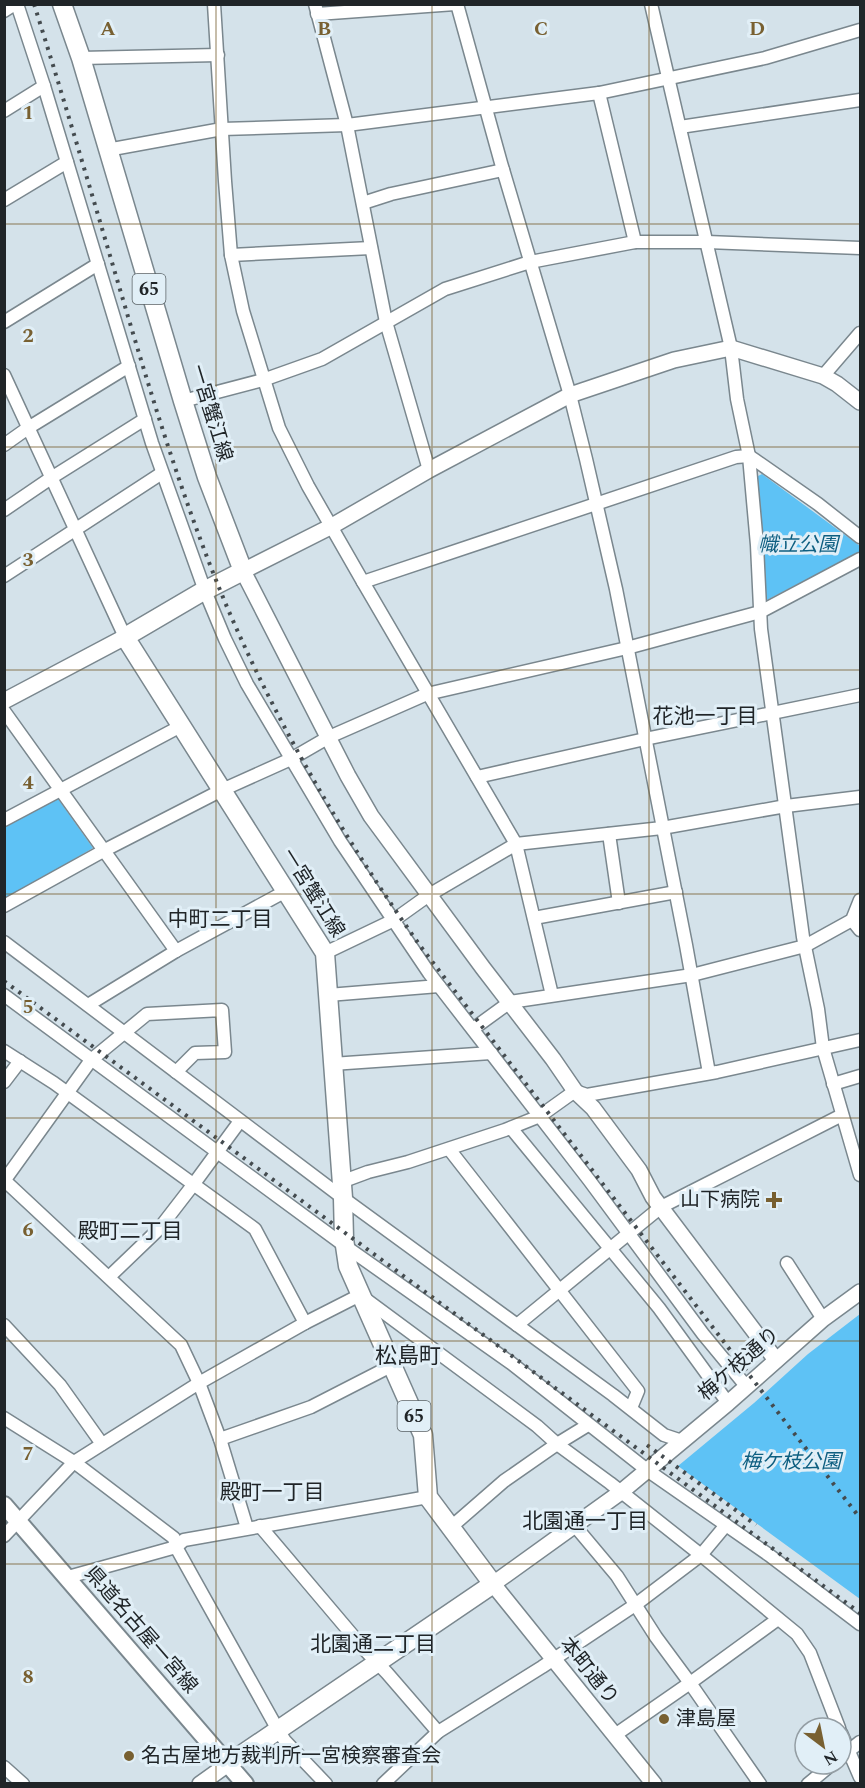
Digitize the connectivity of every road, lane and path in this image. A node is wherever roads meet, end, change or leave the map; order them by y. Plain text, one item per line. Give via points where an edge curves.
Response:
1 (16, 4) edge
2 (62, 4) edge
3 (214, 4) edge
4 (456, 4) edge
5 (651, 4) edge
6 (316, 9) edge
7 (4, 11) edge
8 (861, 30) edge
9 (218, 55) junction
10 (81, 58) junction
11 (668, 77) junction
12 (44, 86) junction
13 (599, 93) junction
14 (861, 100) edge
15 (486, 109) junction
16 (4, 111) edge
17 (348, 125) junction
18 (680, 127) junction
19 (222, 129) junction
20 (107, 150) junction
21 (67, 162) junction
22 (503, 170) junction
23 (4, 200) edge
24 (363, 203) junction
25 (634, 242) junction
26 (707, 242) junction
27 (371, 248) junction
28 (861, 248) edge
29 (231, 255) junction
30 (530, 262) junction
31 (98, 264) junction
32 (4, 322) edge
33 (386, 322) junction
34 (861, 333) edge
35 (731, 348) junction
36 (129, 366) junction
37 (4, 375) edge
38 (823, 376) junction
39 (263, 380) junction
40 (570, 395) junction
41 (183, 401) junction
42 (861, 402) edge
43 (145, 419) junction
44 (28, 428) junction
45 (4, 445) edge
46 (748, 456) junction
47 (429, 470) junction
48 (162, 473) junction
49 (51, 478) junction
50 (596, 504) junction
51 (4, 510) edge
52 (332, 526) junction
53 (74, 529) junction
54 (861, 537) edge
55 (861, 559) edge
56 (243, 571) junction
57 (4, 576) edge
58 (363, 582) junction
59 (205, 591) junction
60 (760, 612) junction
61 (125, 637) junction
62 (627, 648) junction
63 (427, 694) junction
64 (861, 695) edge
65 (4, 701) edge
66 (4, 711) edge
67 (773, 714) junction
68 (181, 726) junction
69 (329, 737) junction
70 (645, 739) junction
71 (291, 759) junction
72 (477, 777) junction
73 (61, 790) junction
74 (222, 790) junction
75 (861, 797) edge
76 (786, 807) junction
77 (4, 820) edge
78 (662, 828) junction
79 (609, 834) junction
80 (516, 844) junction
81 (105, 850) junction
82 (286, 891) junction
83 (676, 892) junction
84 (429, 895) junction
85 (861, 900) edge
86 (619, 903) junction
87 (4, 906) edge
88 (534, 918) junction
89 (852, 920) junction
90 (394, 921) junction
91 (861, 930) edge
92 (4, 942) edge
93 (805, 946) junction
94 (176, 951) junction
95 (325, 953) junction
96 (692, 975) junction
97 (439, 986) junction
98 (328, 994) junction
99 (4, 995) edge
100 (552, 995) junction
101 (510, 1002) junction
102 (88, 1005) junction
103 (473, 1029) junction
104 (124, 1032) junction
105 (861, 1040) edge
106 (823, 1048) junction
107 (4, 1051) edge
108 (491, 1053) junction
109 (91, 1060) junction
110 (20, 1061) junction
111 (332, 1064) junction
112 (176, 1072) junction
113 (709, 1073) junction
114 (861, 1076) edge
115 (4, 1082) edge
116 (833, 1084) junction
117 (575, 1091) junction
118 (67, 1092) junction
119 (842, 1115) junction
120 (540, 1116) junction
121 (240, 1121) junction
122 (511, 1128) junction
123 (856, 1142) edge
124 (448, 1149) junction
125 (218, 1152) junction
126 (861, 1175) edge
127 (5, 1180) edge
128 (193, 1185) junction
129 (342, 1190) junction
130 (661, 1206) junction
131 (628, 1232) junction
132 (345, 1246) junction
133 (610, 1249) junction
134 (787, 1263) dead end
135 (109, 1277) junction
136 (560, 1291) junction
137 (861, 1292) edge
138 (360, 1295) junction
139 (823, 1319) junction
140 (305, 1323) junction
141 (4, 1325) edge
142 (517, 1325) junction
143 (776, 1360) junction
144 (391, 1366) junction
145 (199, 1383) junction
146 (746, 1386) junction
147 (728, 1403) junction
148 (631, 1408) junction
149 (4, 1418) edge
150 (588, 1425) junction
151 (220, 1439) junction
152 (682, 1442) junction
153 (102, 1444) junction
154 (557, 1444) junction
155 (74, 1462) junction
156 (647, 1470) junction
157 (621, 1492) junction
158 (428, 1497) junction
159 (4, 1505) edge
160 (19, 1522) junction
161 (726, 1525) junction
162 (261, 1526) junction
163 (575, 1526) junction
164 (247, 1528) junction
165 (450, 1528) junction
166 (4, 1536) edge
167 (176, 1547) junction
168 (701, 1555) junction
169 (68, 1577) junction
170 (492, 1584) junction
171 (635, 1605) junction
172 (778, 1619) junction
173 (861, 1624) edge
174 (553, 1660) junction
175 (376, 1663) junction
176 (690, 1683) junction
177 (834, 1716) edge
178 (278, 1730) junction
179 (438, 1732) junction
180 (615, 1734) junction
181 (857, 1762) edge
182 (228, 1764) junction
183 (4, 1767) edge
184 (861, 1777) edge
185 (23, 1784) edge
186 (200, 1784) edge
187 (245, 1784) edge
188 (326, 1784) edge
189 (383, 1784) edge
190 (654, 1784) edge
191 (760, 1784) edge

1 - 7 street
1 - 12 street
2 - 10 main road, 一宮蟹江線 / 65
3 - 9 street
4 - 6 street
4 - 15 street
5 - 11 street
6 - 17 street
8 - 11 street via 765,58
9 - 10 street
9 - 19 street
10 - 20 main road, 一宮蟹江線 / 65
11 - 13 street
11 - 18 street
12 - 16 street
12 - 21 street
13 - 15 street
13 - 25 street
14 - 18 street
15 - 17 street
15 - 22 street
17 - 19 street
17 - 24 street
18 - 26 street
19 - 20 street
19 - 29 street
20 - 41 main road, 一宮蟹江線 / 65
21 - 23 street
21 - 31 street
22 - 24 street
22 - 30 street
24 - 27 street
25 - 26 street
25 - 30 street
26 - 28 street
26 - 35 street
27 - 29 street
27 - 33 street
29 - 39 street
30 - 33 street via 445,289
30 - 40 street
31 - 32 street
31 - 36 street
33 - 39 street via 322,359
33 - 47 street
34 - 38 street
35 - 38 street
35 - 40 street via 674,360
35 - 46 street
36 - 43 street
36 - 44 street
37 - 44 street
38 - 42 street
39 - 41 street
39 - 52 street via 279,429
40 - 47 street
40 - 50 street
41 - 56 main road, 一宮蟹江線 / 65
43 - 48 street
43 - 49 street
44 - 45 street
44 - 49 street
46 - 50 street
46 - 54 street
46 - 60 street
47 - 52 street
48 - 53 street
48 - 59 street
49 - 51 street
49 - 53 street
50 - 58 street
50 - 62 street
52 - 56 street
52 - 58 street
53 - 57 street
53 - 61 street
55 - 60 street
56 - 59 main road
56 - 69 street
58 - 63 street
59 - 61 main road
59 - 71 street via 247,684
60 - 62 street
60 - 67 street
61 - 65 street
61 - 68 main road, 一宮蟹江線 / 65
62 - 63 street
62 - 70 street
63 - 69 street
63 - 72 street
64 - 67 street
66 - 73 street
67 - 70 street
67 - 76 street
68 - 73 street
68 - 74 main road, 一宮蟹江線 / 65
69 - 71 street
69 - 84 street via 371,816
70 - 72 street
70 - 78 street
71 - 74 street
71 - 90 street
72 - 80 street
73 - 77 street
73 - 81 street
74 - 81 street
74 - 82 main road, 一宮蟹江線 / 65
75 - 76 street
76 - 78 street
76 - 93 street
78 - 79 street
78 - 83 street
79 - 80 street
79 - 86 street
80 - 84 street
80 - 88 street
81 - 87 street
81 - 94 street
82 - 94 street
82 - 95 main road, 一宮蟹江線 / 65
83 - 86 street
83 - 96 street
84 - 90 street
84 - 101 street
85 - 89 street
86 - 88 street
88 - 100 street
89 - 91 street
89 - 93 street
90 - 95 street
90 - 97 street
92 - 102 street
93 - 96 street
93 - 106 street
94 - 102 street
95 - 98 main road, 一宮蟹江線 / 65
96 - 100 street
96 - 113 street
97 - 98 street
97 - 103 street
98 - 111 main road, 一宮蟹江線 / 65
99 - 109 street
100 - 101 street
101 - 103 street
101 - 117 street
102 - 104 street
103 - 108 street
104 - 109 street
104 - 112 street
104 - 112 street via 147,1014 222,1010 225,1052 195,1053
105 - 106 street
106 - 113 street
106 - 116 street
107 - 110 street
108 - 111 street
108 - 120 street
109 - 118 street
109 - 125 street
110 - 115 street
110 - 118 street
111 - 129 main road, 一宮蟹江線 / 65
112 - 121 street
113 - 117 street via 587,1095
114 - 116 street
116 - 119 street
117 - 120 street
117 - 130 street via 593,1108
118 - 127 street
118 - 128 street
119 - 123 street
119 - 130 street
120 - 122 street
120 - 131 street
121 - 125 street
121 - 129 street
122 - 124 street
122 - 133 street
123 - 126 street
124 - 129 street via 368,1172
124 - 136 street
125 - 128 street
125 - 132 street
127 - 135 street
128 - 135 street via 159,1229
128 - 140 street via 255,1229
129 - 132 main road, 一宮蟹江線 / 65
129 - 142 street
130 - 131 street
130 - 143 street
131 - 133 street
131 - 146 street
132 - 138 main road, 一宮蟹江線 / 65
132 - 150 street via 511,1363
133 - 136 street
133 - 147 street
134 - 139 street
135 - 145 street via 181,1344
136 - 142 street
136 - 148 street via 638,1391
137 - 139 street, 梅ケ枝通り
138 - 140 street
138 - 144 main road, 一宮蟹江線 / 65
138 - 154 street
139 - 143 street, 梅ケ枝通り
140 - 145 street
141 - 153 street via 60,1385
142 - 148 street
143 - 146 street, 梅ケ枝通り
144 - 151 street via 311,1407
144 - 158 main road, 一宮蟹江線 / 65 via 423,1435
145 - 151 street
145 - 153 street
146 - 147 street, 梅ケ枝通り
147 - 152 street, 梅ケ枝通り
148 - 152 street via 664,1436
149 - 155 street
150 - 154 street
150 - 156 street
151 - 164 street
152 - 156 street, 梅ケ枝通り
153 - 155 street
154 - 157 street
154 - 165 street via 504,1481
155 - 160 street
155 - 167 street via 174,1538
156 - 157 street, 梅ケ枝通り
156 - 161 street
157 - 163 street, 梅ケ枝通り
157 - 168 street
158 - 162 street
158 - 165 main road
159 - 160 main road, 県道名古屋一宮線
160 - 166 street
160 - 169 main road, 県道名古屋一宮線
161 - 168 street
161 - 173 street
162 - 164 street
162 - 175 street
163 - 170 street, 梅ケ枝通り
163 - 171 street via 617,1576
164 - 167 street via 184,1540
165 - 170 main road
167 - 169 street
167 - 178 street
168 - 171 street
168 - 172 street
169 - 182 main road, 県道名古屋一宮線
170 - 174 street, 本町通り
170 - 175 main road
171 - 174 street
171 - 176 street
172 - 176 street
172 - 177 street via 797,1634 810,1653
174 - 179 street
174 - 180 street, 本町通り
175 - 178 main road
175 - 179 street
176 - 180 street
176 - 191 street
178 - 182 main road
178 - 188 street
179 - 189 street
180 - 190 street, 本町通り
181 - 184 street
182 - 186 street
182 - 187 main road, 県道名古屋一宮線
183 - 185 street

